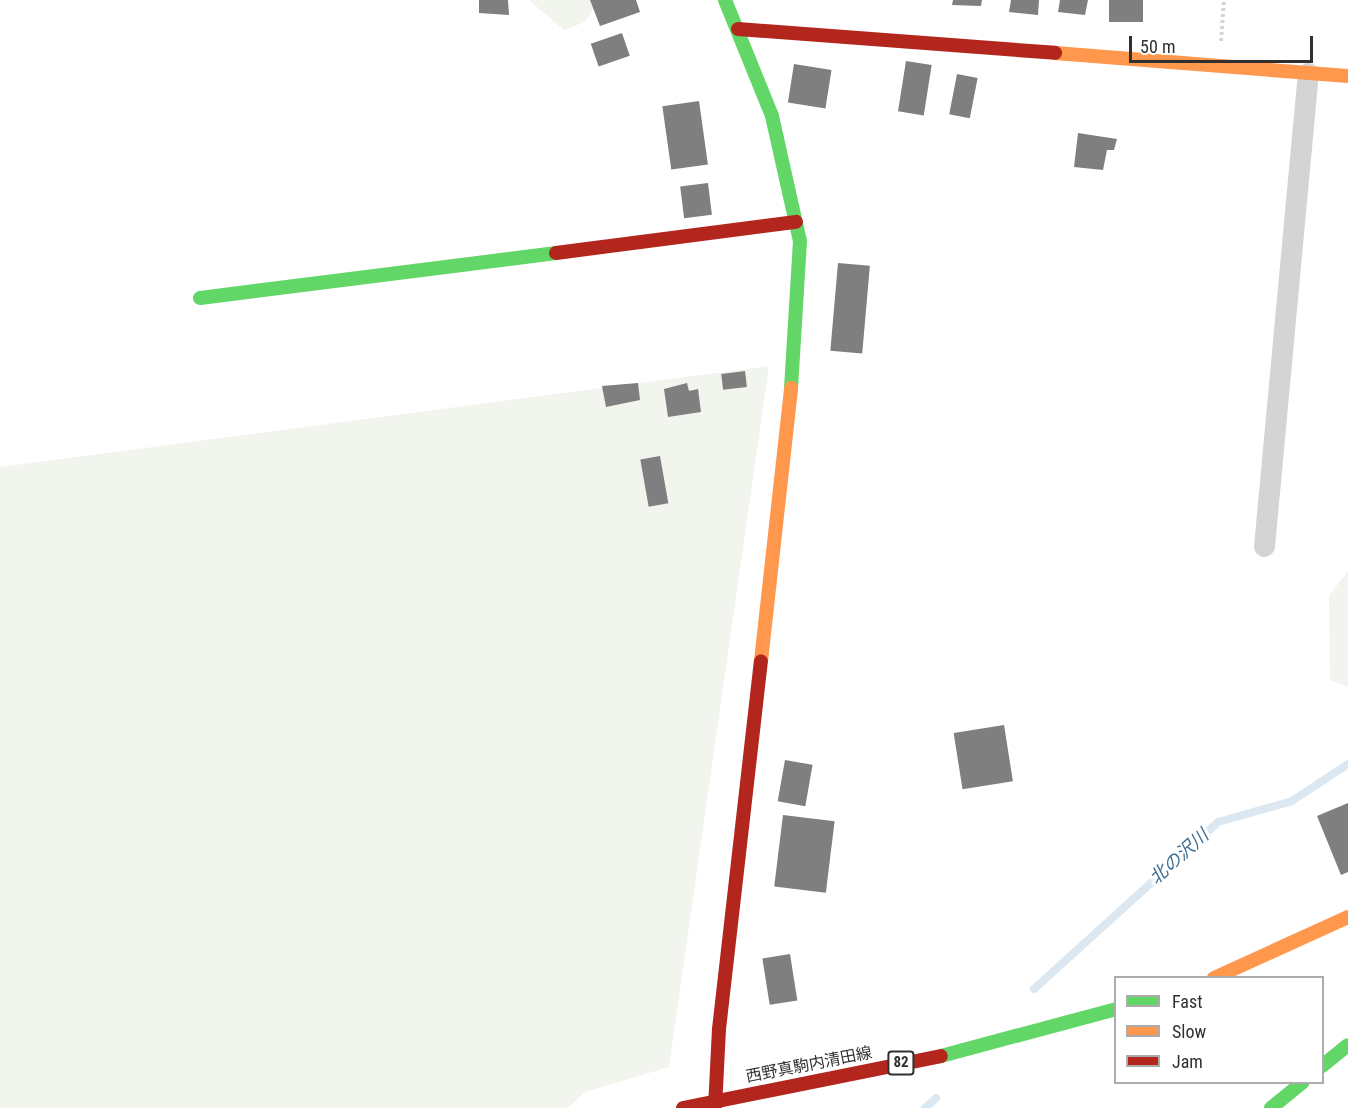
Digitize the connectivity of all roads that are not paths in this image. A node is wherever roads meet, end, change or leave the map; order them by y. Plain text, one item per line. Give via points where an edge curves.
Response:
1 (725, 0) edge
2 (738, 29) junction
3 (1308, 73) junction
4 (1348, 76) edge
5 (796, 222) junction
6 (200, 298) dead end
7 (1264, 546) dead end
8 (1348, 916) edge
9 (1218, 976) edge
10 (1114, 1010) edge
11 (1348, 1045) edge
12 (1324, 1065) edge
13 (1302, 1084) edge
14 (715, 1104) edge
15 (1278, 1106) edge
16 (683, 1108) edge

1 - 2 street
2 - 3 street
2 - 5 street via 772,116
3 - 4 street
3 - 7 street
5 - 6 street
5 - 14 street via 800,241 798,329
8 - 9 street
10 - 14 street, 西野真駒内清田線 / 82 via 969,1050
11 - 12 street
13 - 15 street
14 - 16 street, 西野真駒内清田線 / 82

